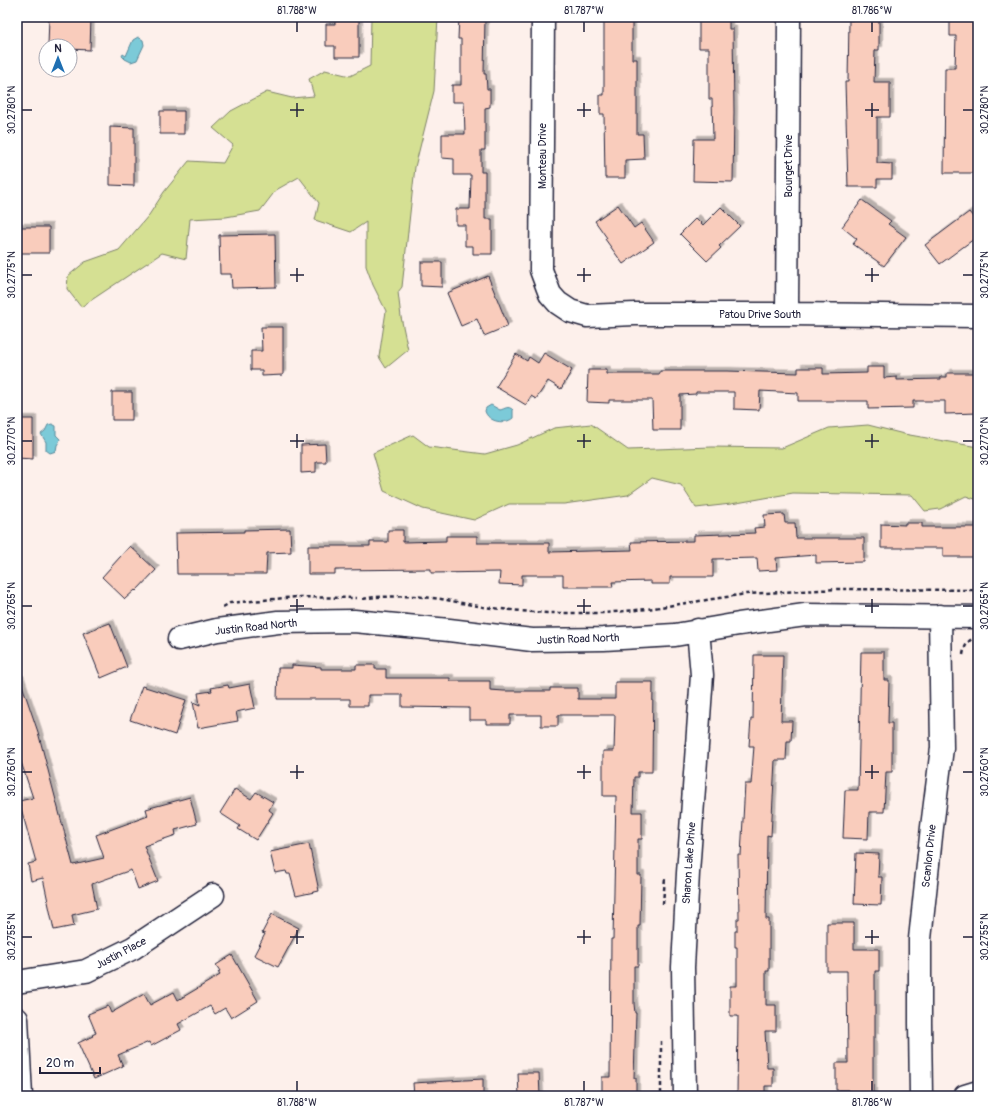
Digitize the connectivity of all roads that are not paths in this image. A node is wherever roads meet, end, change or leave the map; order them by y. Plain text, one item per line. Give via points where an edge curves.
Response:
1 (543, 17) edge
2 (788, 17) edge
3 (550, 294) joint
4 (787, 314) junction
5 (978, 316) edge
6 (940, 616) junction
7 (978, 617) edge
8 (698, 630) junction
9 (180, 638) dead end
10 (213, 895) dead end
11 (17, 982) edge
12 (17, 1019) edge
13 (978, 1092) edge
14 (21, 1096) edge
15 (685, 1096) edge
16 (921, 1096) edge
17 (965, 1096) edge

1 - 3 street, Monteau Drive via 541,270
2 - 4 street, Bourget Drive
3 - 4 street, Patou Drive South via 570,311 587,316
4 - 5 street, Patou Drive South
6 - 7 street, Justin Road North
6 - 8 street, Justin Road North via 805,615
6 - 16 street, Scanlon Drive via 942,748 920,939
8 - 9 street, Justin Road North via 675,635 532,640 354,621 278,622
8 - 15 street, Sharon Lake Drive via 702,675 683,967
10 - 11 street, Justin Place via 133,948 86,971
12 - 14 street
13 - 17 street

